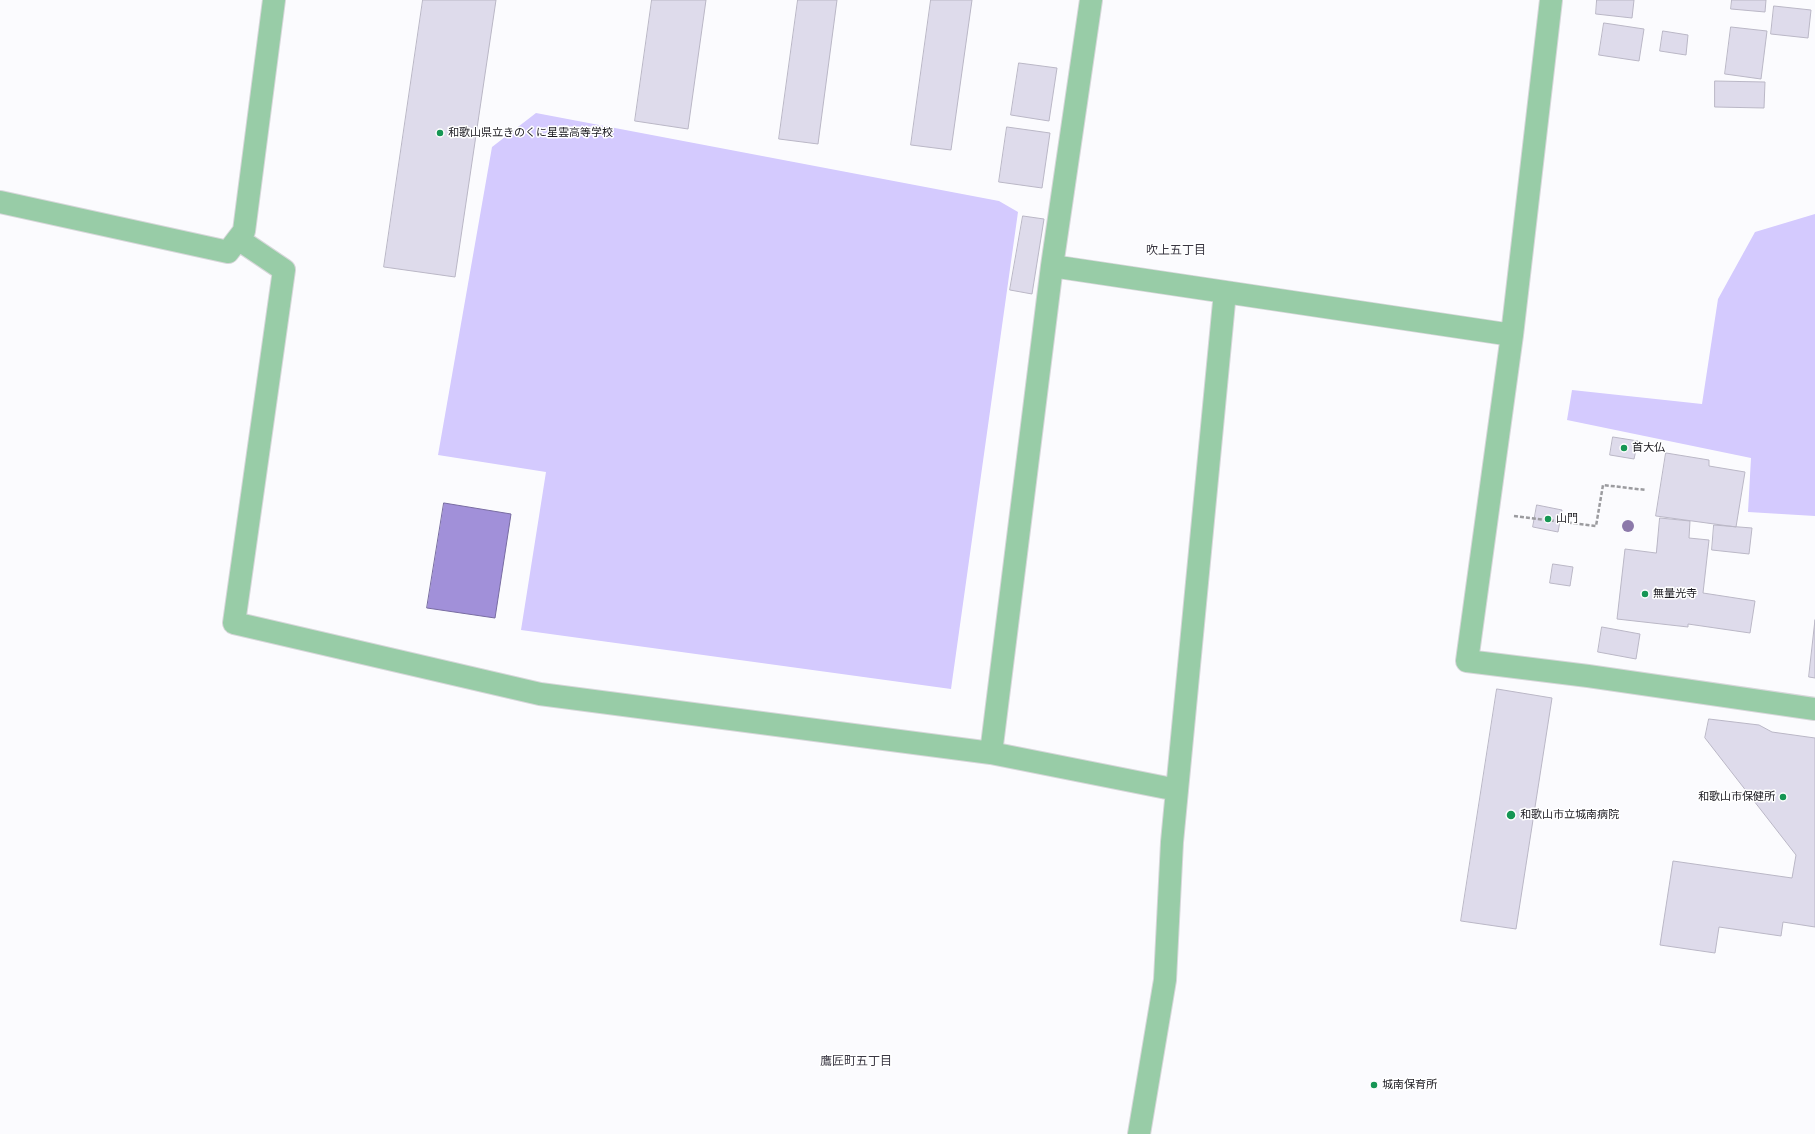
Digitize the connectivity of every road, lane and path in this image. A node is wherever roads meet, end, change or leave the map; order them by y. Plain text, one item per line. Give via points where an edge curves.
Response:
1 (274, 0) edge
2 (1091, 0) edge
3 (1551, 0) edge
4 (0, 202) edge
5 (238, 239) junction
6 (1052, 266) junction
7 (1225, 292) junction
8 (1512, 335) junction
9 (1646, 490) dead end
10 (1519, 517) dead end
11 (1815, 709) edge
12 (991, 753) junction
13 (1177, 790) junction
14 (1139, 1134) edge

1 - 5 street via 244,231
2 - 6 street
3 - 8 street
4 - 5 street via 228,252
5 - 12 street via 284,270 234,623 540,694
6 - 7 street
6 - 12 street
7 - 8 street
7 - 13 street
8 - 11 street via 1467,661
9 - 10 path via 1603,484 1596,526
12 - 13 street
13 - 14 street via 1165,980

